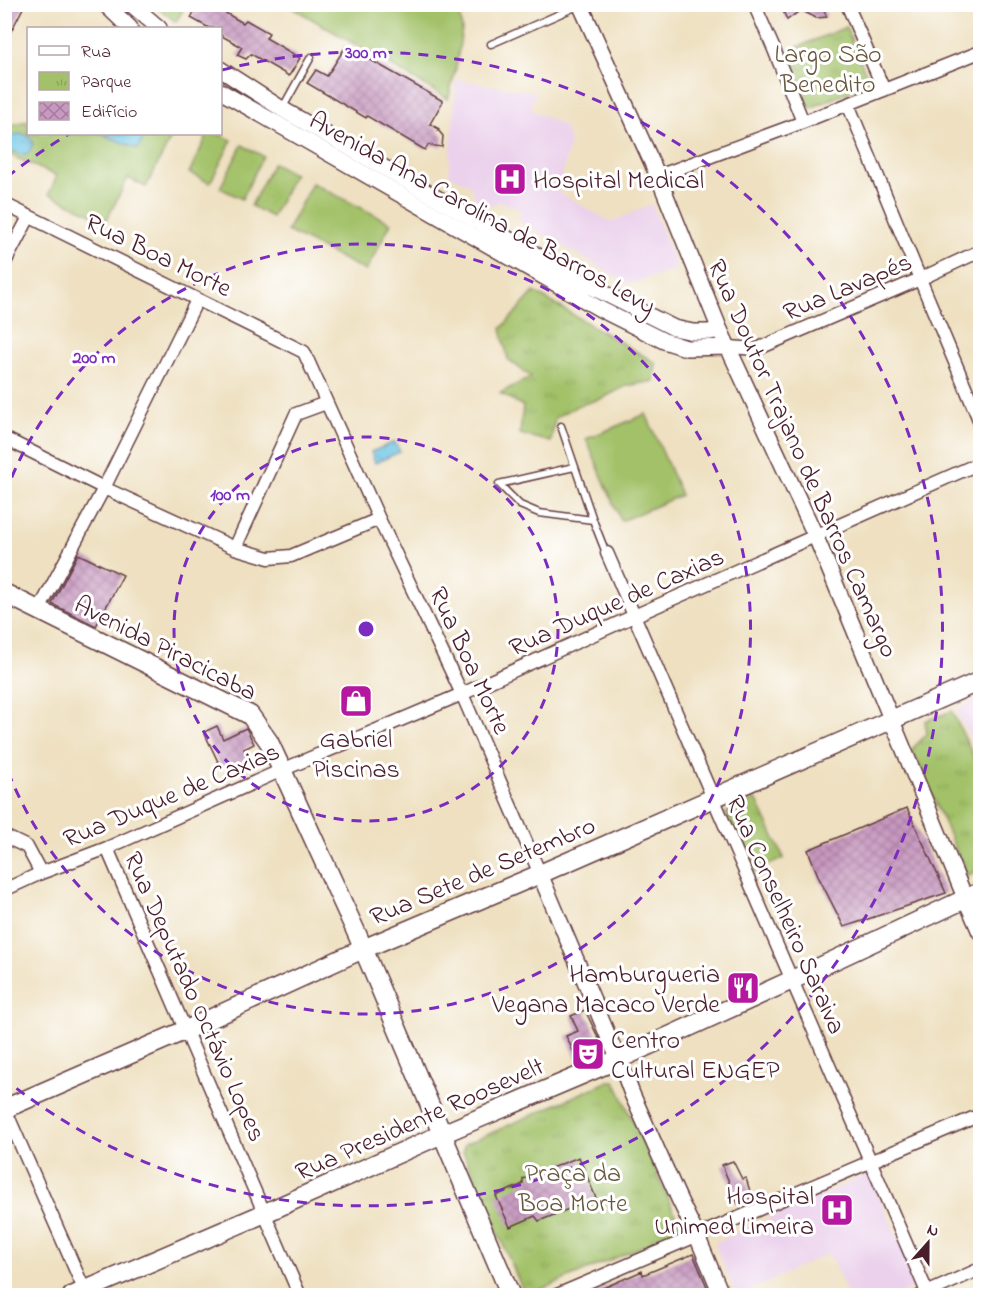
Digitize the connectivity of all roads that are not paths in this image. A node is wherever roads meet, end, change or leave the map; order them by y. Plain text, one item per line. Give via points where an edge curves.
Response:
1 (105, 4) edge
2 (131, 4) edge
3 (754, 4) edge
4 (847, 4) edge
5 (581, 5) edge
6 (129, 27) edge
7 (158, 27) edge
8 (491, 44) dead end
9 (981, 52) edge
10 (311, 57) dead end
11 (222, 70) edge
12 (884, 90) junction
13 (222, 93) edge
14 (848, 104) junction
15 (282, 109) junction
16 (803, 122) junction
17 (658, 177) junction
18 (4, 204) edge
19 (29, 217) junction
20 (981, 251) edge
21 (4, 264) edge
22 (920, 279) junction
23 (197, 300) junction
24 (720, 330) junction
25 (729, 347) junction
26 (326, 403) junction
27 (981, 422) edge
28 (561, 426) dead end
29 (4, 438) edge
30 (981, 463) edge
31 (574, 467) junction
32 (104, 488) junction
33 (379, 519) junction
34 (593, 520) junction
35 (816, 537) junction
36 (235, 548) junction
37 (607, 553) joint
38 (4, 593) edge
39 (39, 610) junction
40 (634, 616) junction
41 (981, 681) edge
42 (462, 694) junction
43 (892, 720) junction
44 (282, 770) junction
45 (712, 798) junction
46 (4, 836) edge
47 (107, 848) junction
48 (41, 873) junction
49 (540, 874) junction
50 (4, 890) edge
51 (973, 896) edge
52 (981, 932) edge
53 (363, 949) junction
54 (792, 980) junction
55 (186, 1030) junction
56 (619, 1059) junction
57 (5, 1108) edge
58 (981, 1115) edge
59 (442, 1134) junction
60 (870, 1161) junction
61 (266, 1213) junction
62 (697, 1236) junction
63 (981, 1269) edge
64 (82, 1294) edge
65 (923, 1294) edge
66 (300, 1296) edge
67 (511, 1296) edge
68 (555, 1296) edge
69 (722, 1296) edge

1 - 6 street
2 - 7 street
3 - 16 street
4 - 12 street
5 - 8 lane
5 - 17 street, Rua Doutor Trajano de Barros Camargo
9 - 12 street
10 - 15 lane
11 - 15 street, Avenida Ana Carolina de Barros Levy
12 - 14 street
13 - 25 street, Avenida Ana Carolina de Barros Levy via 600,309 686,348
14 - 16 street
14 - 22 street
15 - 24 street, Avenida Ana Carolina de Barros Levy via 590,286 674,328 693,332
16 - 17 street
17 - 24 street, Rua Doutor Trajano de Barros Camargo
18 - 19 street, Rua Boa Morte
19 - 21 street
19 - 23 street, Rua Boa Morte
20 - 22 street, Rua Lavapés
22 - 25 street, Rua Lavapés via 757,349
22 - 27 street
23 - 26 street, Rua Boa Morte via 304,352
23 - 32 street
24 - 25 street, Rua Doutor Trajano de Barros Camargo
25 - 35 street, Rua Doutor Trajano de Barros Camargo
26 - 33 street, Rua Boa Morte
26 - 36 street via 296,414
28 - 31 lane
29 - 32 street
30 - 35 street, Rua Duque de Caxias
31 - 34 lane
31 - 34 lane via 499,484 520,505 539,513
32 - 36 street
32 - 39 street
33 - 36 street via 291,556 269,558
33 - 42 street, Rua Boa Morte
34 - 37 lane
35 - 40 street, Rua Duque de Caxias
35 - 43 street, Rua Doutor Trajano de Barros Camargo
37 - 40 street, Rua Conselheiro Saraiva
38 - 39 main road, Avenida Piracicaba
39 - 44 main road, Avenida Piracicaba via 250,715
40 - 42 street, Rua Duque de Caxias
40 - 45 street, Rua Conselheiro Saraiva
41 - 43 main road, Rua Sete de Setembro
42 - 44 street, Rua Duque de Caxias
42 - 49 street, Rua Boa Morte
43 - 45 main road, Rua Sete de Setembro
43 - 51 street, Rua Doutor Trajano de Barros Camargo
44 - 47 street, Rua Duque de Caxias
44 - 53 main road, Avenida Piracicaba
45 - 49 main road, Rua Sete de Setembro
45 - 54 street, Rua Conselheiro Saraiva
46 - 48 street via 27,847
47 - 48 street, Rua Duque de Caxias
47 - 55 street, Rua Deputado Octávio Lopes
48 - 50 street, Rua Duque de Caxias
49 - 53 main road, Rua Sete de Setembro
49 - 56 street, Rua Boa Morte
51 - 52 street, Rua Doutor Trajano de Barros Camargo
51 - 54 main road, Rua Presidente Roosevelt
53 - 55 main road, Rua Sete de Setembro
53 - 59 main road, Avenida Piracicaba
54 - 56 main road, Rua Presidente Roosevelt
54 - 60 street, Rua Conselheiro Saraiva
55 - 57 main road, Rua Sete de Setembro
55 - 61 street, Rua Deputado Octávio Lopes
56 - 59 main road, Rua Presidente Roosevelt
56 - 62 street, Rua Boa Morte
57 - 64 street
58 - 60 street
59 - 61 main road, Rua Presidente Roosevelt
59 - 67 main road, Avenida Piracicaba
60 - 62 street
60 - 65 street, Rua Conselheiro Saraiva
61 - 64 main road, Rua Presidente Roosevelt
61 - 66 street, Rua Deputado Octávio Lopes
62 - 68 street
62 - 69 street, Rua Boa Morte
63 - 65 street

